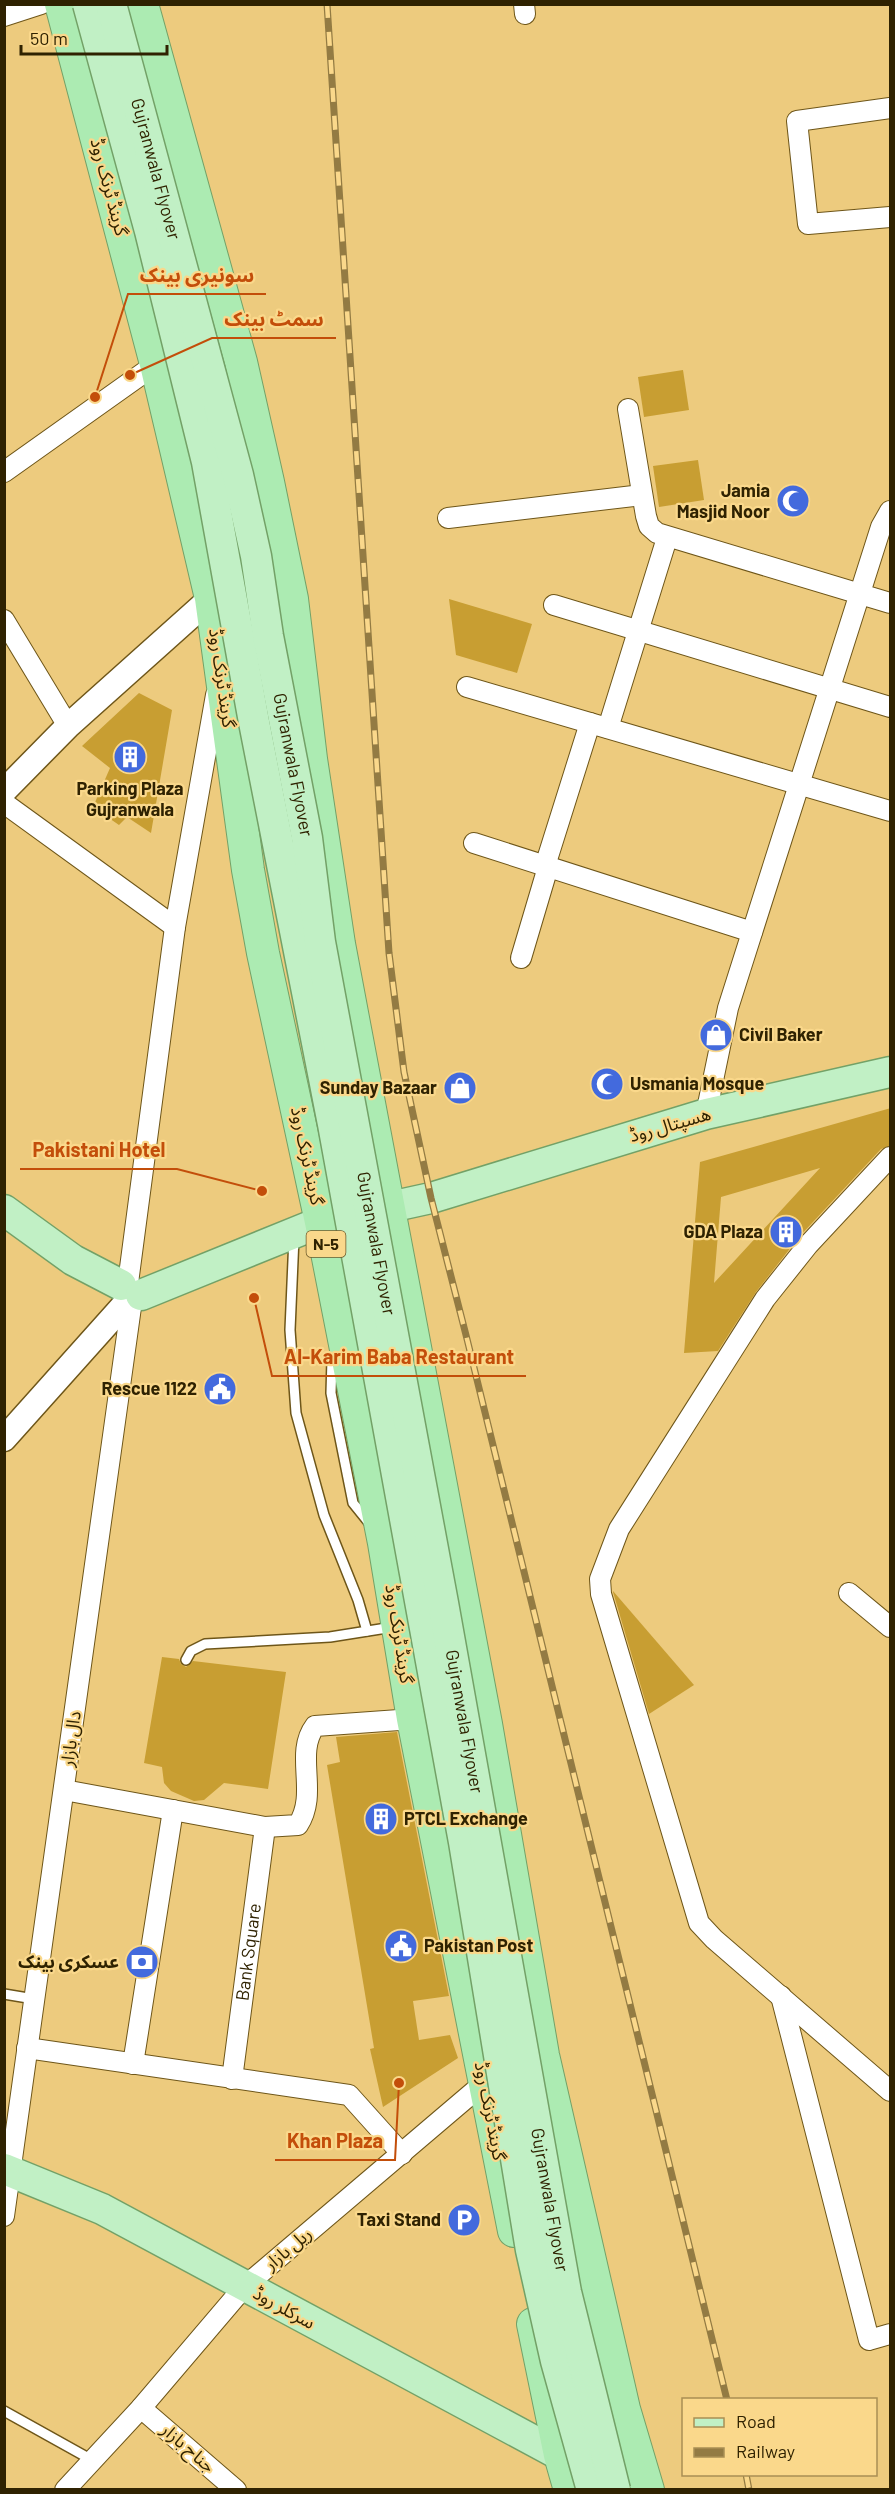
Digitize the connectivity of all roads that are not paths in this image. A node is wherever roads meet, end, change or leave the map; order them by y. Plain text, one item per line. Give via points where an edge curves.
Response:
1 (42, 4) edge
2 (61, 4) edge
3 (88, 4) edge
4 (111, 4) edge
5 (142, 4) edge
6 (4, 16) edge
7 (891, 108) edge
8 (891, 217) edge
9 (156, 364) junction
10 (628, 409) dead end
11 (4, 472) edge
12 (642, 495) junction
13 (891, 511) edge
14 (448, 518) dead end
15 (667, 538) junction
16 (859, 595) junction
17 (211, 598) junction
18 (891, 603) edge
19 (554, 605) dead end
20 (4, 620) edge
21 (637, 632) junction
22 (220, 670) junction
23 (467, 687) dead end
24 (828, 688) junction
25 (891, 707) edge
26 (68, 726) junction
27 (599, 726) junction
28 (800, 784) junction
29 (4, 791) edge
30 (4, 804) edge
31 (891, 811) edge
32 (474, 843) dead end
33 (547, 866) junction
34 (175, 927) junction
35 (752, 932) junction
36 (339, 944) junction
37 (263, 953) junction
38 (521, 958) dead end
39 (891, 1072) edge
40 (706, 1114) junction
41 (891, 1157) edge
42 (390, 1207) junction
43 (4, 1210) edge
44 (4, 1228) edge
45 (308, 1228) junction
46 (127, 1296) junction
47 (4, 1439) edge
48 (448, 1523) junction
49 (384, 1543) junction
50 (849, 1593) dead end
51 (891, 1627) edge
52 (382, 1629) junction
53 (186, 1660) dead end
54 (413, 1719) junction
55 (64, 1790) junction
56 (173, 1810) junction
57 (266, 1827) junction
58 (4, 1994) edge
59 (781, 1996) junction
60 (34, 1999) junction
61 (27, 2048) junction
62 (134, 2064) junction
63 (232, 2079) junction
64 (484, 2083) junction
65 (891, 2091) edge
66 (402, 2154) junction
67 (7, 2170) edge
68 (4, 2216) edge
69 (244, 2286) junction
70 (891, 2334) edge
71 (141, 2408) junction
72 (4, 2412) edge
73 (560, 2455) junction
74 (92, 2460) junction
75 (64, 2490) edge
76 (236, 2490) edge
77 (570, 2490) edge
78 (592, 2490) edge
79 (615, 2490) edge
80 (648, 2490) edge

1 - 6 street
2 - 9 highway, گرینڈ ٹرنک روڈ / N-5
3 - 78 main road, Gujranwala Flyover, bridge via 207,462 462,1830 531,2250 556,2361
4 - 79 main road, Gujranwala Flyover, bridge via 238,475 256,556 307,838 320,942 566,2292
5 - 36 highway via 241,362 268,482 292,599
7 - 8 street via 797,121 808,224
9 - 11 street
9 - 17 highway, گرینڈ ٹرنک روڈ / N-5
10 - 12 street
12 - 14 street
12 - 15 street via 649,526
13 - 16 street via 880,527
15 - 16 street
15 - 21 street
16 - 18 street
16 - 24 street
17 - 22 highway, گرینڈ ٹرنک روڈ / N-5
17 - 26 street
19 - 21 street
20 - 26 street
21 - 24 street
21 - 27 street
22 - 34 street, دال بازار
22 - 37 highway, گرینڈ ٹرنک روڈ / N-5
23 - 27 street
24 - 25 street
24 - 28 street
26 - 29 street
27 - 28 street
27 - 33 street
28 - 31 street
28 - 35 street
30 - 34 street
32 - 33 street
33 - 35 street
33 - 38 street
34 - 46 street, دال بازار
35 - 40 street via 728,1008
36 - 37 highway
36 - 42 highway
37 - 45 highway, گرینڈ ٹرنک روڈ / N-5
39 - 40 main road, ھسپتال روڈ
40 - 42 main road, ھسپتال روڈ
41 - 59 street via 808,1245 765,1299 619,1529 600,1579 601,1594 699,1923
42 - 48 highway
43 - 46 main road
44 - 46 main road via 43,1256
45 - 46 main road
45 - 49 highway, گرینڈ ٹرنک روڈ / N-5 via 344,1341
45 - 52 lane via 290,1330 296,1413 324,1515 358,1600
46 - 47 street
46 - 55 street, دال بازار
48 - 49 highway
48 - 80 highway via 543,2055 624,2409
49 - 52 highway, گرینڈ ٹرنک روڈ / N-5
50 - 51 street
52 - 53 lane via 330,1637 205,1644 190,1651
52 - 54 highway, گرینڈ ٹرنک روڈ / N-5
54 - 57 street via 315,1726 307,1741 308,1799 303,1818 298,1825
54 - 64 highway, گرینڈ ٹرنک روڈ / N-5
55 - 56 street
55 - 60 street, دال بازار
56 - 57 street
56 - 62 street
57 - 63 street, Bank Square
58 - 60 lane
59 - 65 street
59 - 70 street via 869,2340
60 - 61 street, دال بازار
61 - 62 street
61 - 67 street, دال بازار
62 - 63 street
63 - 66 street via 349,2095
64 - 66 street, ریل بازار
64 - 73 highway, گرینڈ ٹرنک روڈ / N-5
66 - 69 street, ریل بازار
67 - 68 street, دال بازار
67 - 69 main road, سرکلر روڈ via 102,2209
69 - 71 street, ریل بازار
69 - 73 main road, سرکلر روڈ
71 - 74 street, ریل بازار
71 - 76 street, جناح بازار
72 - 74 lane
73 - 77 highway, گرینڈ ٹرنک روڈ / N-5
74 - 75 street, ریل بازار

